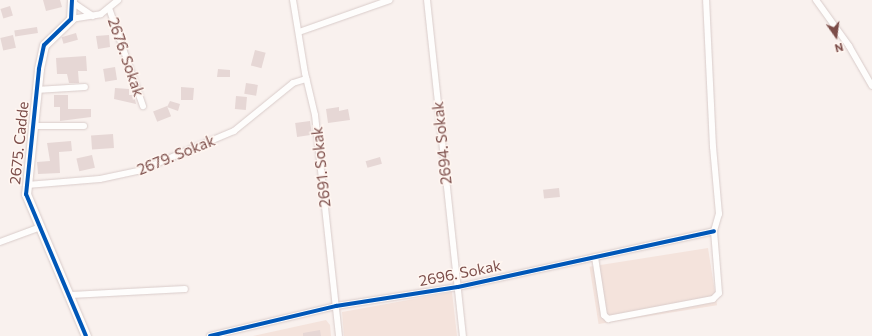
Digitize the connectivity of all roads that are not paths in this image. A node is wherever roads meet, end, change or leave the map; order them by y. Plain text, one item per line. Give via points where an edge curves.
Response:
1 (118, 0) edge
2 (294, 0) edge
3 (390, 0) edge
4 (427, 0) edge
5 (706, 0) edge
6 (816, 0) edge
7 (72, 1) edge
8 (109, 8) junction
9 (93, 16) junction
10 (71, 18) junction
11 (299, 32) junction
12 (306, 79) junction
13 (872, 86) edge
14 (86, 88) dead end
15 (36, 90) junction
16 (143, 106) dead end
17 (32, 126) junction
18 (84, 126) dead end
19 (27, 185) junction
20 (38, 228) junction
21 (714, 231) junction
22 (0, 242) edge
23 (595, 257) junction
24 (458, 287) junction
25 (185, 289) dead end
26 (71, 295) junction
27 (336, 306) junction
28 (86, 336) edge
29 (210, 336) edge
30 (339, 336) edge
31 (463, 336) edge

1 - 8 street
2 - 11 street, 2691. Sokak
3 - 11 street
4 - 24 street, 2694. Sokak
5 - 21 street via 719,214
6 - 13 street via 849,46
7 - 9 street
7 - 10 street
8 - 9 street via 102,14
8 - 16 street, 2676. Sokak
9 - 10 street
10 - 15 street, 2675. Cadde via 44,45
11 - 12 street, 2691. Sokak
12 - 19 street, 2679. Sokak via 293,83 234,131 139,171 100,179
12 - 27 street, 2691. Sokak via 315,115
14 - 15 street
15 - 17 street, 2675. Cadde
17 - 18 street
17 - 19 street, 2675. Cadde
19 - 20 street, 2675. Cadde via 26,194
20 - 22 street
20 - 26 street, 2675. Cadde
21 - 23 street, 2696. Sokak
21 - 23 street via 720,290 714,299 608,319 604,315
23 - 24 street, 2696. Sokak
24 - 27 street, 2696. Sokak
24 - 31 street, 2694. Sokak
25 - 26 street
26 - 28 street, 2675. Cadde
27 - 29 street, 2696. Sokak
27 - 30 street, 2691. Sokak

